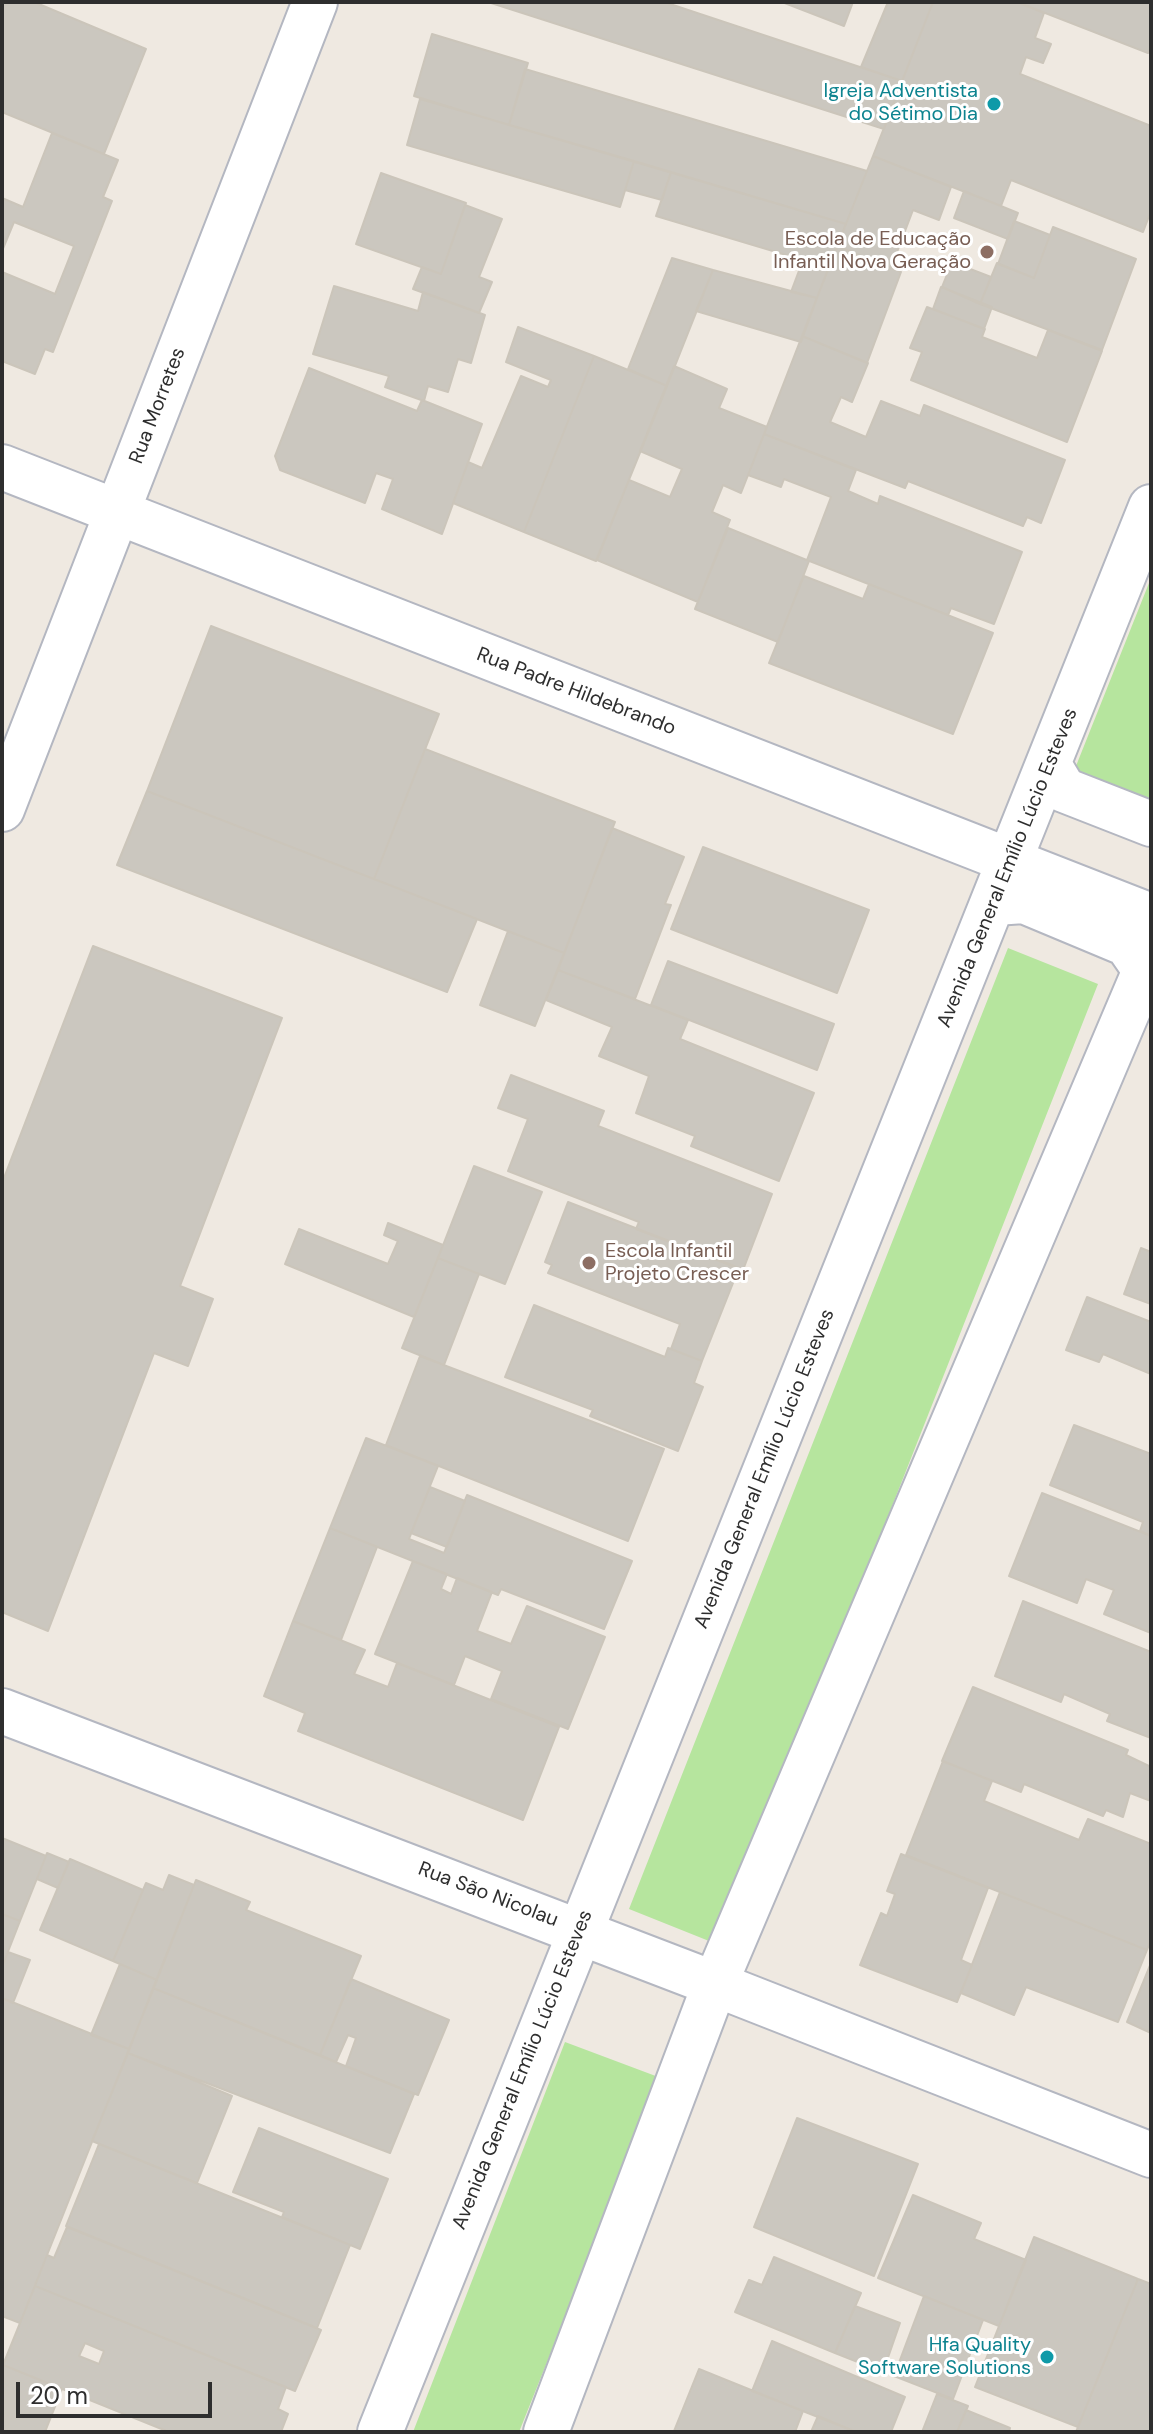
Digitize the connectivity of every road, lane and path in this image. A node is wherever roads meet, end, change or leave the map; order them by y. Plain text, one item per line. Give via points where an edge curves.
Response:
1 (315, 2) edge
2 (2, 467) edge
3 (1151, 507) edge
4 (117, 513) junction
5 (1049, 765) junction
6 (2, 809) edge
7 (1151, 824) edge
8 (1012, 861) junction
9 (995, 903) junction
10 (1151, 916) edge
11 (1148, 963) edge
12 (2, 1711) edge
13 (579, 1929) junction
14 (715, 1984) junction
15 (1151, 2155) edge
16 (380, 2432) edge
17 (546, 2432) edge

1 - 4 main road, Rua Morretes
2 - 4 main road, Rua Padre Hildebrando
3 - 5 main road, Avenida General Emílio Lúcio Esteves
4 - 6 main road, Rua Morretes
4 - 8 main road, Rua Padre Hildebrando
5 - 7 main road via 1064,790
5 - 8 main road, Avenida General Emílio Lúcio Esteves
8 - 9 main road, Avenida General Emílio Lúcio Esteves
8 - 10 main road, Rua Padre Hildebrando
9 - 11 main road via 1024,901 1127,944
9 - 13 main road, Avenida General Emílio Lúcio Esteves
11 - 14 main road
12 - 13 main road, Rua São Nicolau
13 - 14 main road, Rua São Nicolau
13 - 16 main road, Avenida General Emílio Lúcio Esteves
14 - 15 main road, Rua São Nicolau
14 - 17 main road

